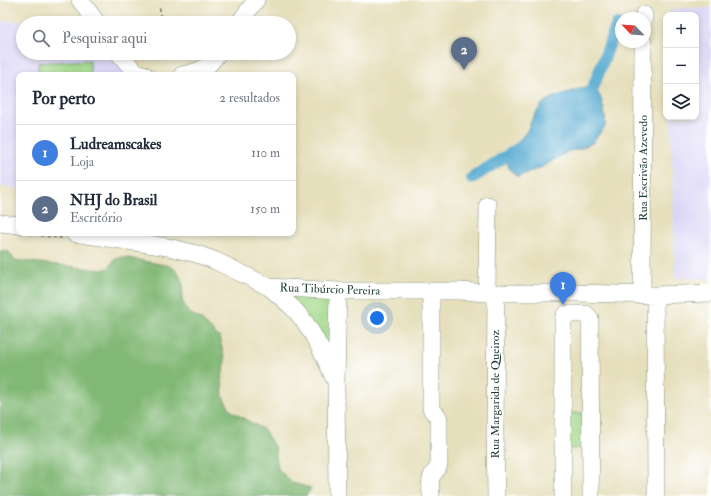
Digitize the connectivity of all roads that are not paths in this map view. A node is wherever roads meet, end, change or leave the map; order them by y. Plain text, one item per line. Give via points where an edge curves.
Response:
1 (80, 0) edge
2 (256, 0) edge
3 (92, 16) edge
4 (244, 16) edge
5 (644, 48) edge
6 (125, 60) edge
7 (214, 60) edge
8 (136, 72) edge
9 (198, 72) edge
10 (488, 205) dead end
11 (0, 223) edge
12 (16, 226) edge
13 (70, 236) edge
14 (269, 287) junction
15 (338, 291) junction
16 (429, 291) junction
17 (491, 293) junction
18 (577, 293) junction
19 (711, 293) edge
20 (649, 295) junction
21 (577, 313) junction
22 (336, 382) junction
23 (337, 496) edge
24 (431, 496) edge
25 (496, 496) edge
26 (563, 496) edge
27 (591, 496) edge
28 (656, 496) edge

1 - 3 street
2 - 4 street
5 - 20 street, Rua Escrivão Azevedo
6 - 8 street
7 - 9 street
10 - 17 street, Rua Margarida de Queiroz
11 - 12 street
13 - 14 street, Rua Tibúrcio Pereira via 168,247 197,254
14 - 15 street, Rua Tibúrcio Pereira
14 - 22 street via 286,301 304,322
15 - 16 street, Rua Tibúrcio Pereira
15 - 22 street
16 - 17 street, Rua Tibúrcio Pereira
16 - 24 street via 431,410 439,419 439,464 431,479
17 - 18 street, Rua Tibúrcio Pereira
17 - 25 street, Rua Margarida de Queiroz
18 - 20 street, Rua Tibúrcio Pereira
18 - 21 street
19 - 20 street, Rua Tibúrcio Pereira
20 - 28 street, Rua Escrivão Azevedo
21 - 26 street via 566,314 563,320
21 - 27 street via 586,314 590,318
22 - 23 street

